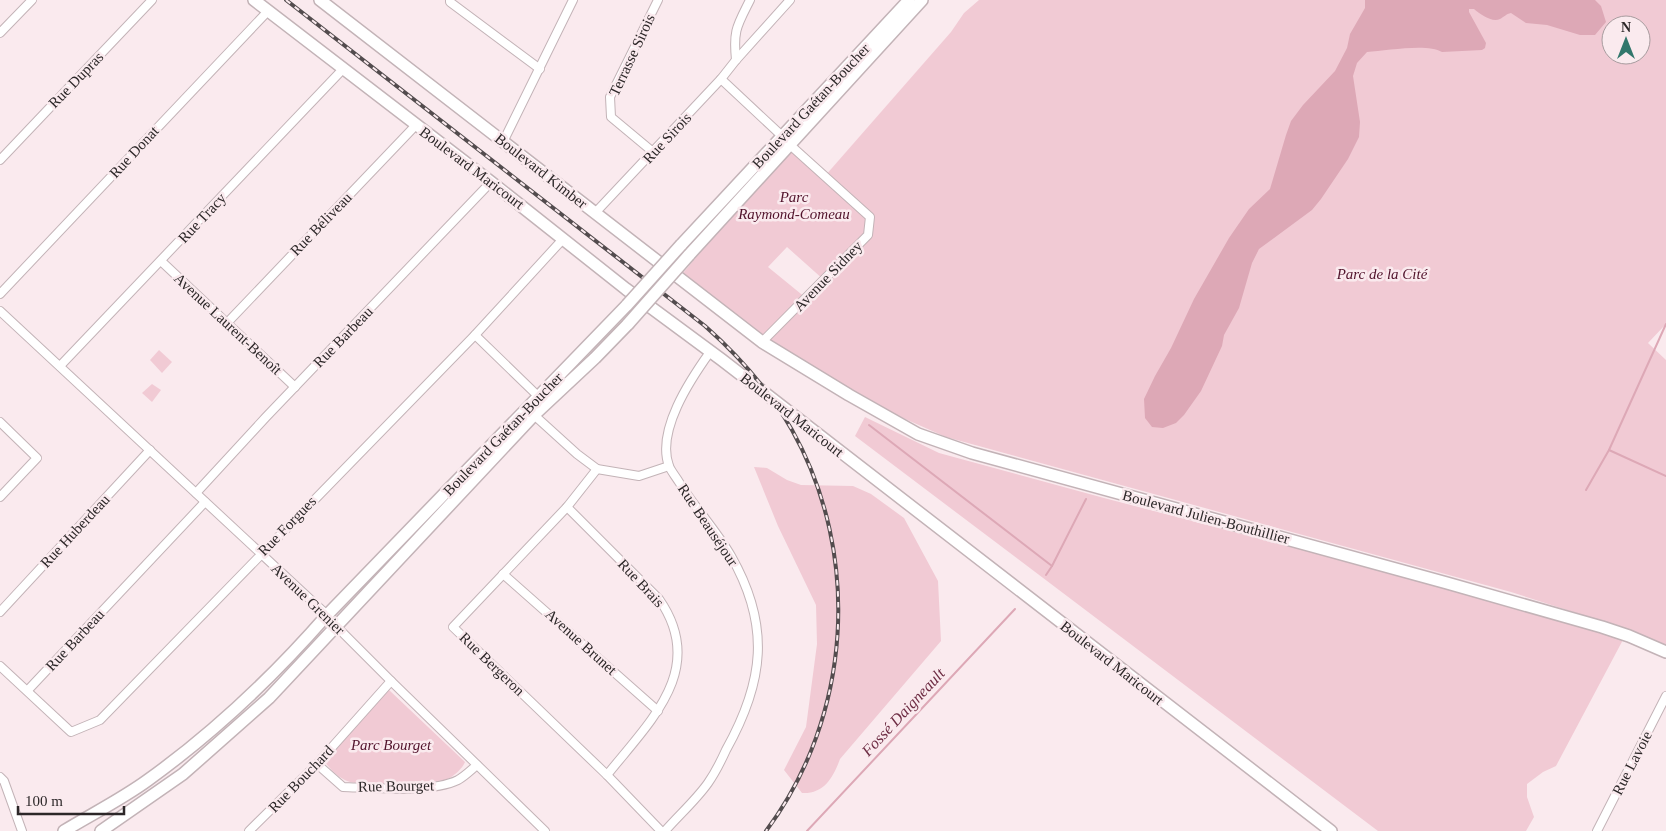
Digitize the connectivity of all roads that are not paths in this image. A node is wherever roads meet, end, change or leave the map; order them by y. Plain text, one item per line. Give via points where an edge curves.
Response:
1 (32, 0) edge
2 (152, 0) edge
3 (254, 0) edge
4 (450, 0) edge
5 (573, 0) edge
6 (658, 0) edge
7 (750, 0) edge
8 (790, 0) edge
9 (909, 0) edge
10 (922, 0) edge
11 (327, 2) edge
12 (268, 11) junction
13 (0, 34) edge
14 (736, 60) junction
15 (342, 69) junction
16 (540, 69) junction
17 (722, 79) junction
18 (416, 125) junction
19 (786, 140) junction
20 (503, 142) junction
21 (653, 152) junction
22 (0, 160) edge
23 (491, 182) junction
24 (595, 213) junction
25 (698, 235) junction
26 (563, 239) junction
27 (161, 261) junction
28 (0, 294) edge
29 (0, 311) edge
30 (227, 323) junction
31 (475, 335) junction
32 (762, 342) junction
33 (710, 352) junction
34 (60, 366) junction
35 (295, 388) junction
36 (539, 397) junction
37 (534, 415) junction
38 (0, 422) edge
39 (150, 450) junction
40 (669, 466) junction
41 (597, 469) junction
42 (196, 493) junction
43 (0, 497) edge
44 (205, 502) junction
45 (567, 507) junction
46 (260, 554) junction
47 (504, 574) junction
48 (0, 612) edge
49 (327, 615) junction
50 (336, 626) junction
51 (1666, 652) edge
52 (0, 666) edge
53 (391, 681) junction
54 (28, 690) junction
55 (1666, 696) edge
56 (658, 711) junction
57 (317, 764) junction
58 (477, 765) junction
59 (607, 775) junction
60 (0, 777) edge
61 (22, 831) edge
62 (64, 831) edge
63 (101, 831) edge
64 (249, 831) edge
65 (545, 831) edge
66 (661, 831) edge
67 (665, 831) edge
68 (1331, 831) edge
69 (1598, 831) edge

1 - 13 street
2 - 22 street, Rue Dupras
3 - 12 street, Boulevard Maricourt
4 - 16 street
5 - 16 street
6 - 21 street, Terrasse Sirois via 610,97 611,116
7 - 14 street via 736,29
8 - 14 street, Rue Sirois
9 - 19 street, Boulevard Gaétan-Boucher
10 - 19 street, Boulevard Gaétan-Boucher
11 - 20 street, Boulevard Kimber
12 - 15 street, Boulevard Maricourt
12 - 28 street, Rue Donat
14 - 17 street, Rue Sirois
15 - 18 street, Boulevard Maricourt
15 - 27 street, Rue Tracy
16 - 20 street
17 - 19 street, Avenue Sidney
17 - 21 street, Rue Sirois
18 - 23 street, Boulevard Maricourt
18 - 30 street, Rue Béliveau
19 - 25 street, Boulevard Gaétan-Boucher
19 - 32 street, Avenue Sidney via 870,216 868,235
20 - 24 street, Boulevard Kimber
21 - 24 street, Rue Sirois
23 - 26 street, Boulevard Maricourt
23 - 35 street, Rue Barbeau
24 - 32 street, Boulevard Kimber
25 - 36 street, Boulevard Gaétan-Boucher, bridge
25 - 37 street, Boulevard Gaétan-Boucher, bridge via 628,324
26 - 31 street, Rue Forgues
26 - 33 street, Boulevard Maricourt
27 - 30 street, Avenue Laurent-Benoît
27 - 34 street, Rue Tracy
29 - 34 street, Avenue Grenier
30 - 35 street, Avenue Laurent-Benoît
31 - 36 street
31 - 46 street, Rue Forgues
32 - 51 street, Boulevard Julien-Bouthillier via 918,434 972,453 1456,585 1602,627
33 - 40 street, Rue Beauséjour via 668,426 666,447
33 - 68 street, Boulevard Maricourt
34 - 39 street, Avenue Grenier
35 - 42 street, Rue Barbeau
36 - 49 street, Boulevard Gaétan-Boucher
37 - 41 street
37 - 50 street, Boulevard Gaétan-Boucher
38 - 43 street via 37,458
39 - 42 street, Avenue Grenier
39 - 48 street, Rue Huberdeau
40 - 41 street via 639,476
40 - 67 street, Rue Beauséjour via 730,555 744,582 755,615 758,654 751,696 736,732 708,783
41 - 45 street, Rue Bergeron
42 - 44 street, Avenue Grenier
44 - 46 street, Avenue Grenier
44 - 54 street, Rue Barbeau
45 - 47 street, Rue Bergeron
45 - 56 street, Rue Brais via 659,599 669,613 679,650 669,691
46 - 49 street, Avenue Grenier
46 - 54 street, Rue Forgues via 100,720 71,732
47 - 56 street, Avenue Brunet
47 - 59 street, Rue Bergeron via 453,627
49 - 50 street, Avenue Grenier
49 - 62 street, Boulevard Gaétan-Boucher via 252,695 198,742 147,781
50 - 53 street, Avenue Grenier
50 - 63 street, Boulevard Gaétan-Boucher via 270,698 227,736 183,774
52 - 54 street, Rue Forgues
53 - 57 street, Rue Bouchard
53 - 58 street, Avenue Grenier
55 - 69 street, Rue Lavoie
56 - 59 street, Rue Brais
57 - 58 street, Rue Bourget via 343,787 369,788 433,788 459,779
57 - 64 street, Rue Bouchard
58 - 65 street, Avenue Grenier
59 - 66 street, Rue Bergeron
60 - 61 street

